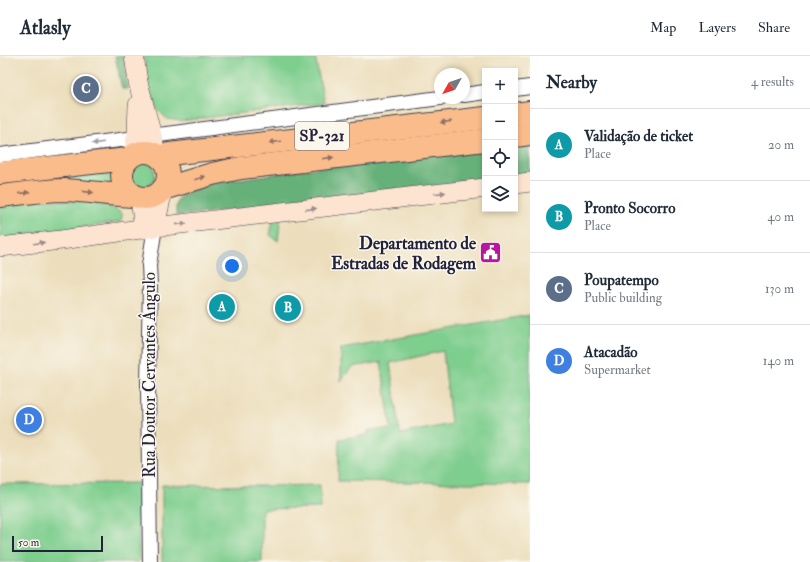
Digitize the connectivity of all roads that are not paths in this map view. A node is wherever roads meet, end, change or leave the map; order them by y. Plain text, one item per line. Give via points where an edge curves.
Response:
1 (134, 56) edge
2 (530, 87) edge
3 (518, 89) edge
4 (482, 92) edge
5 (470, 94) edge
6 (434, 99) edge
7 (530, 112) edge
8 (518, 114) edge
9 (482, 118) edge
10 (530, 134) edge
11 (518, 136) edge
12 (482, 140) edge
13 (144, 150) junction
14 (0, 155) edge
15 (0, 173) edge
16 (530, 182) edge
17 (518, 184) edge
18 (482, 188) edge
19 (163, 189) junction
20 (0, 196) edge
21 (137, 197) junction
22 (149, 228) junction
23 (0, 247) edge
24 (150, 562) edge

1 - 13 street
2 - 3 street
4 - 5 street
6 - 13 street
7 - 8 main road
9 -> 13 main road, SP-321 via 169,154
10 - 11 main road
19 -> 12 main road, SP-321 via 241,168
13 -> 14 street
13 - 15 main road
13 - 19 main road via 165,164 168,175
13 - 21 main road via 124,164 121,176 125,188
16 - 17 street
22 -> 18 street
19 - 21 main road via 156,196
19 - 22 street
20 -> 21 main road via 65,190
21 - 22 street
23 -> 22 street
22 - 24 street, Rua Doutor Cervantes Ângulo

